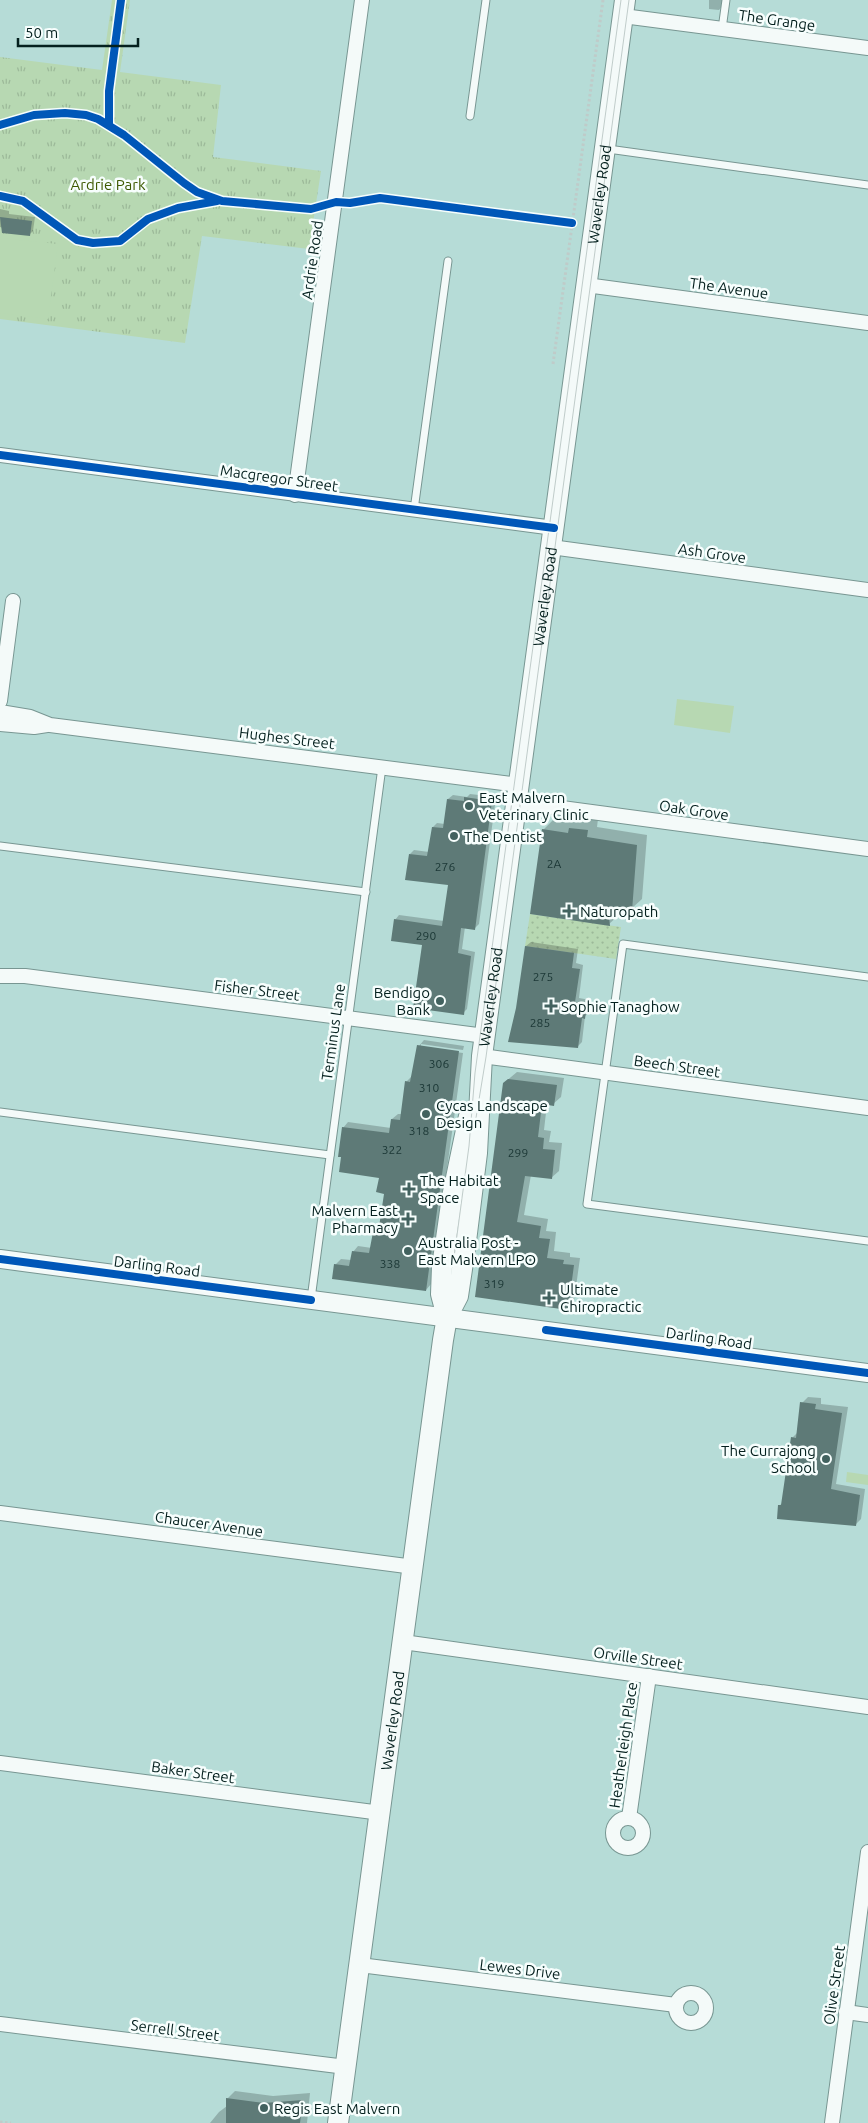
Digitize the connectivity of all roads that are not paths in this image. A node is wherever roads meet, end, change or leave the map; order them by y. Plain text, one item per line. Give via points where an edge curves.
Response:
1 (362, 0) edge
2 (486, 0) edge
3 (726, 0) edge
4 (624, 8) edge
5 (722, 29) junction
6 (868, 48) edge
7 (470, 116) dead end
8 (605, 149) junction
9 (868, 185) edge
10 (448, 262) dead end
11 (586, 285) junction
12 (868, 323) edge
13 (0, 455) edge
14 (296, 495) junction
15 (414, 510) junction
16 (552, 538) junction
17 (868, 590) edge
18 (13, 601) dead end
19 (0, 701) edge
20 (0, 712) edge
21 (0, 724) edge
22 (50, 725) junction
23 (382, 767) junction
24 (518, 794) junction
25 (0, 846) edge
26 (868, 849) edge
27 (366, 892) junction
28 (0, 968) edge
29 (0, 976) edge
30 (25, 976) junction
31 (868, 977) edge
32 (348, 1018) junction
33 (485, 1036) junction
34 (481, 1065) junction
35 (605, 1073) junction
36 (868, 1108) edge
37 (0, 1112) edge
38 (330, 1155) junction
39 (868, 1241) edge
40 (0, 1259) edge
41 (311, 1300) junction
42 (447, 1317) junction
43 (868, 1373) edge
44 (0, 1513) edge
45 (414, 1567) junction
46 (403, 1642) junction
47 (649, 1676) junction
48 (868, 1707) edge
49 (0, 1763) edge
50 (381, 1813) junction
51 (629, 1818) dead end
52 (868, 1852) edge
53 (360, 1965) junction
54 (676, 2005) dead end
55 (846, 2012) junction
56 (868, 2015) edge
57 (0, 2024) edge
58 (346, 2068) junction
59 (338, 2123) edge
60 (832, 2123) edge

1 - 14 street, Ardrie Road
2 - 7 lane
3 - 5 lane
4 - 5 street, The Grange
4 - 8 main road, Waverley Road
5 - 6 street, The Grange
8 - 9 lane
8 - 11 main road, Waverley Road
10 - 15 lane
11 - 12 street, The Avenue
11 - 16 main road, Waverley Road
13 - 14 street, Macgregor Street
14 - 15 street, Macgregor Street
15 - 16 street, Macgregor Street
16 - 17 street, Ash Grove
16 - 24 main road, Waverley Road
18 - 19 street
20 - 22 street, Hughes Street via 30,717
21 - 22 street, Hughes Street
22 - 23 street, Hughes Street
23 - 24 street, Hughes Street
23 - 27 lane, Terminus Lane
24 - 26 street, Oak Grove
24 - 33 main road, Waverley Road
25 - 27 lane
27 - 32 lane, Terminus Lane
28 - 30 street, Fisher Street
29 - 30 street, Fisher Street
30 - 32 street, Fisher Street
31 - 35 lane via 623,944
32 - 33 street, Fisher Street
32 - 38 lane, Terminus Lane
33 - 34 main road, Waverley Road
34 - 35 street, Beech Street
34 - 42 main road, Waverley Road via 477,1153 465,1249 458,1296
35 - 36 street, Beech Street
35 - 39 lane via 587,1204
37 - 38 lane
38 - 41 lane, Terminus Lane
40 - 41 street, Darling Road
41 - 42 street, Darling Road
42 - 43 street, Darling Road
42 - 45 main road, Waverley Road
44 - 45 street, Chaucer Avenue
45 - 46 main road, Waverley Road
46 - 47 street, Orville Street
46 - 50 main road, Waverley Road
47 - 48 street, Orville Street
47 - 51 street, Heatherleigh Place
49 - 50 street, Baker Street
50 - 53 main road, Waverley Road
52 - 55 street, Olive Street
53 - 54 street, Lewes Drive
53 - 58 main road, Waverley Road
55 - 56 street
55 - 60 street, Olive Street
57 - 58 street, Serrell Street
58 - 59 main road, Waverley Road

